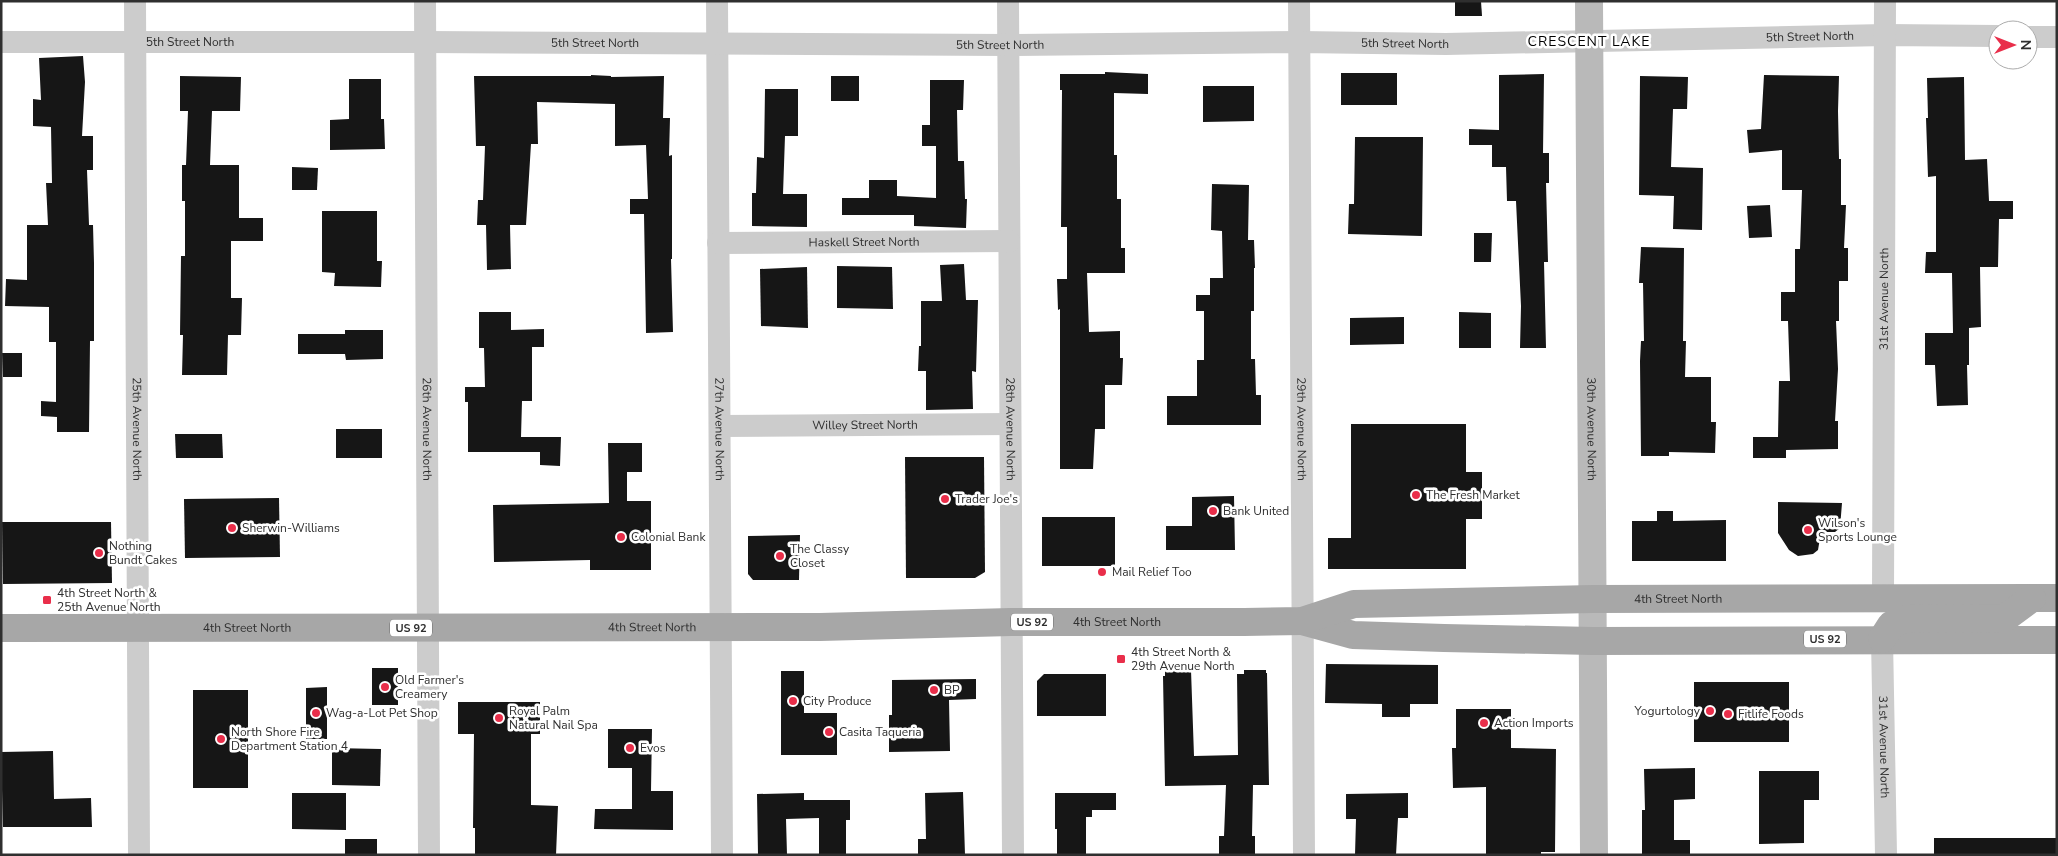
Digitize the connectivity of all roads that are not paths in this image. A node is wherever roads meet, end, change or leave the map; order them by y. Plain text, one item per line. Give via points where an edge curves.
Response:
1 (135, 1) edge
2 (425, 1) edge
3 (717, 1) edge
4 (1008, 1) edge
5 (1299, 1) edge
6 (1589, 1) edge
7 (1885, 1) edge
8 (1885, 35) junction
9 (1988, 36) edge
10 (2038, 37) edge
11 (2057, 37) edge
12 (1589, 41) junction
13 (1, 42) edge
14 (135, 42) junction
15 (425, 42) junction
16 (1299, 42) junction
17 (717, 44) junction
18 (1008, 45) junction
19 (1010, 241) junction
20 (718, 243) junction
21 (1010, 424) junction
22 (720, 426) junction
23 (1883, 598) junction
24 (2044, 598) edge
25 (1593, 599) junction
26 (1302, 620) junction
27 (1011, 622) junction
28 (720, 627) junction
29 (1, 628) edge
30 (138, 628) junction
31 (428, 628) junction
32 (1882, 639) junction
33 (2057, 640) edge
34 (1593, 641) junction
35 (139, 855) edge
36 (429, 855) edge
37 (722, 855) edge
38 (1013, 855) edge
39 (1304, 855) edge
40 (1594, 855) edge
41 (1886, 855) edge

1 - 14 street, 25th Avenue North
2 - 15 street, 26th Avenue North
3 - 17 street, 27th Avenue North
4 - 18 street, 28th Avenue North
5 - 16 street, 29th Avenue North
6 - 12 street, 30th Avenue North
7 - 8 street, 31st Avenue North
8 - 9 street, 5th Street North
8 - 12 street, 5th Street North
8 - 23 street, 31st Avenue North
10 - 11 street
12 - 16 street, 5th Street North via 1446,44
12 - 25 street, 30th Avenue North
13 - 14 street, 5th Street North
14 - 15 street, 5th Street North
14 - 30 street, 25th Avenue North
15 - 17 street, 5th Street North
15 - 31 street, 26th Avenue North
16 - 18 street, 5th Street North
16 - 26 street, 29th Avenue North
17 - 18 street, 5th Street North
17 - 20 street, 27th Avenue North
18 - 19 street, 28th Avenue North
19 - 20 street, Haskell Street North
19 - 21 street, 28th Avenue North
20 - 22 street, 27th Avenue North
21 - 22 street, Willey Street North
21 - 27 street, 28th Avenue North
22 - 28 street, 27th Avenue North
23 - 24 main road, 4th Street North / US 92
23 - 25 main road, 4th Street North / US 92
24 - 32 main road via 2005,618 1904,619 1891,625
25 - 26 main road, 4th Street North / US 92 via 1354,604
25 - 34 street, 30th Avenue North
26 - 27 main road, 4th Street North / US 92
26 - 34 main road, 4th Street North / US 92 via 1354,635
26 - 39 street, 29th Avenue North
27 - 28 main road, 4th Street North / US 92
27 - 38 street, 28th Avenue North
28 - 31 main road, 4th Street North / US 92
28 - 37 street, 27th Avenue North
29 - 30 main road, 4th Street North / US 92
30 - 31 main road, 4th Street North / US 92
30 - 35 street, 25th Avenue North
31 - 36 street, 26th Avenue North
32 - 33 main road, 4th Street North / US 92
32 - 34 main road, 4th Street North / US 92
32 - 41 street, 31st Avenue North
34 - 40 street, 30th Avenue North

